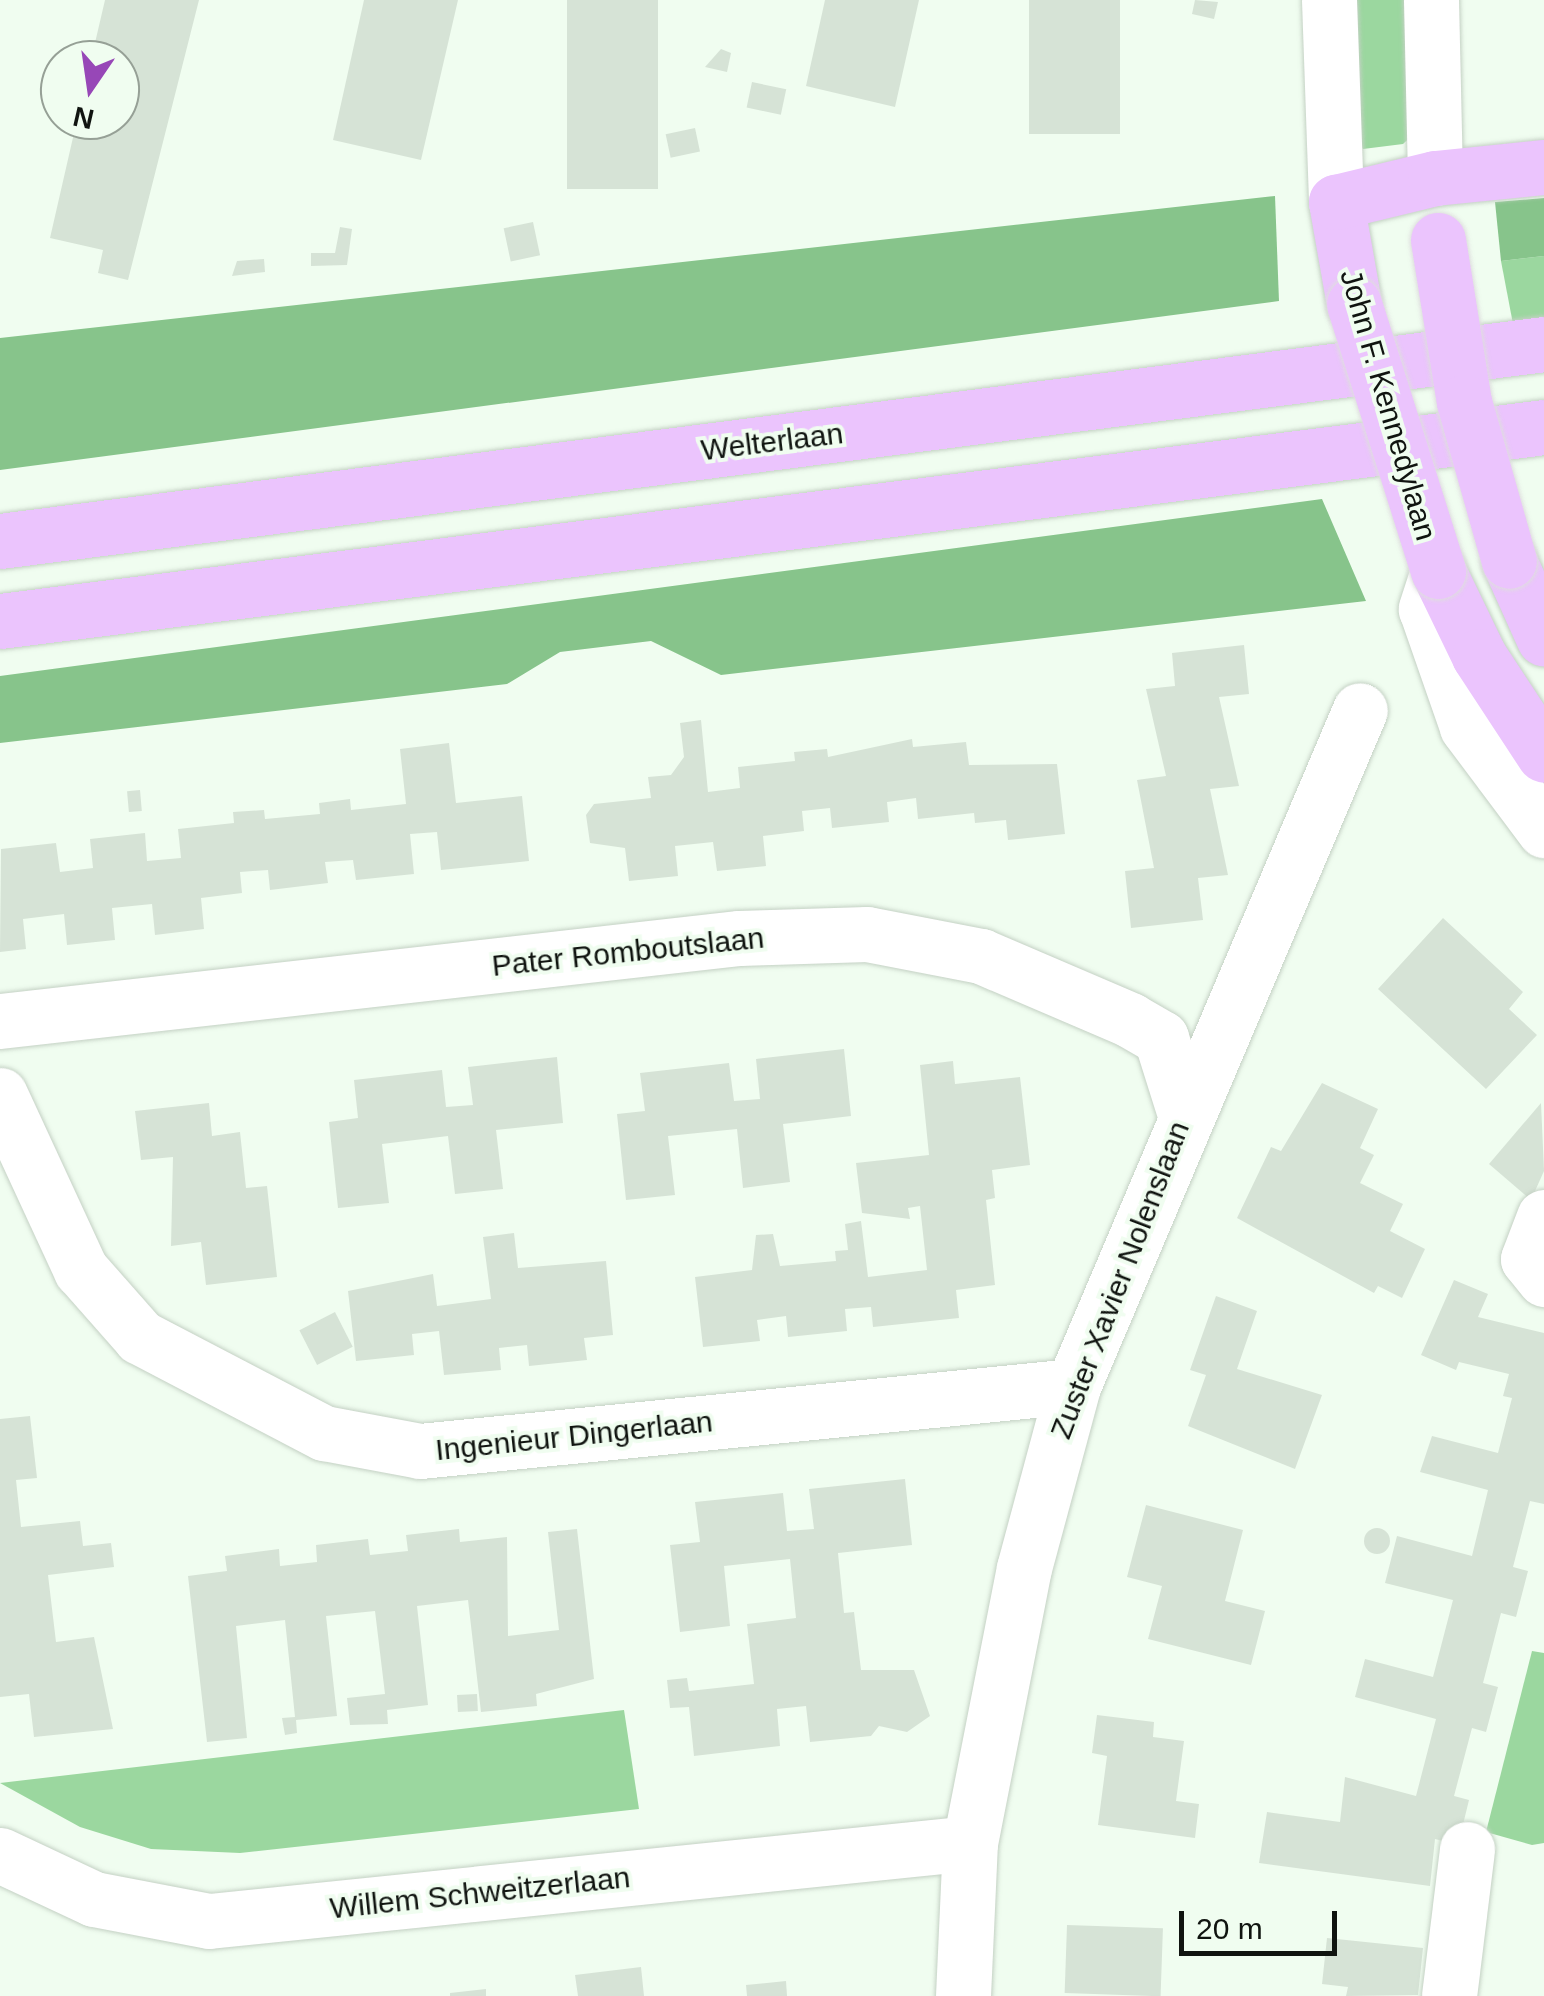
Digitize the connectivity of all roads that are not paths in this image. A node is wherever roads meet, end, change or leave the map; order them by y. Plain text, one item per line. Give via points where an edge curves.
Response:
1 (1329, 0) edge
2 (1431, 0) edge
3 (1544, 167) edge
4 (1434, 178) junction
5 (1340, 227) junction
6 (1544, 344) edge
7 (1544, 427) edge
8 (0, 540) edge
9 (1438, 571) junction
10 (0, 621) edge
11 (1544, 639) edge
12 (1479, 656) junction
13 (1544, 670) edge
14 (1360, 710) dead end
15 (1544, 754) edge
16 (1544, 830) edge
17 (0, 1021) edge
18 (0, 1094) edge
19 (1184, 1111) junction
20 (1544, 1217) edge
21 (1544, 1279) edge
22 (1074, 1386) junction
23 (970, 1843) junction
24 (1467, 1850) dead end
25 (0, 1855) edge
26 (963, 1996) edge
27 (1449, 1996) edge

1 - 5 street, John F. Kennedylaan
2 - 4 street
3 - 4 main road
4 - 5 main road
4 - 11 main road, bridge via 1464,402 1509,562
5 - 9 main road, John F. Kennedylaan, bridge
6 - 8 main road, Welterlaan
7 - 10 main road
9 - 12 main road, John F. Kennedylaan
9 - 16 street, John F. Kennedylaan via 1426,609 1467,727
12 - 13 main road
12 - 15 main road, John F. Kennedylaan
14 - 19 street, Zuster Xavier Nolenslaan
17 - 19 street, Pater Romboutslaan via 739,938 867,934 981,956 1130,1020 1161,1038
18 - 22 street, Ingenieur Dingerlaan via 81,1270 140,1337 324,1433 420,1451
19 - 22 street, Zuster Xavier Nolenslaan
20 - 21 street via 1528,1259
22 - 23 street, Zuster Xavier Nolenslaan via 1024,1568
23 - 25 street, Willem Schweitzerlaan via 209,1921 94,1899
23 - 26 street, Zuster Xavier Nolenslaan
24 - 27 street

